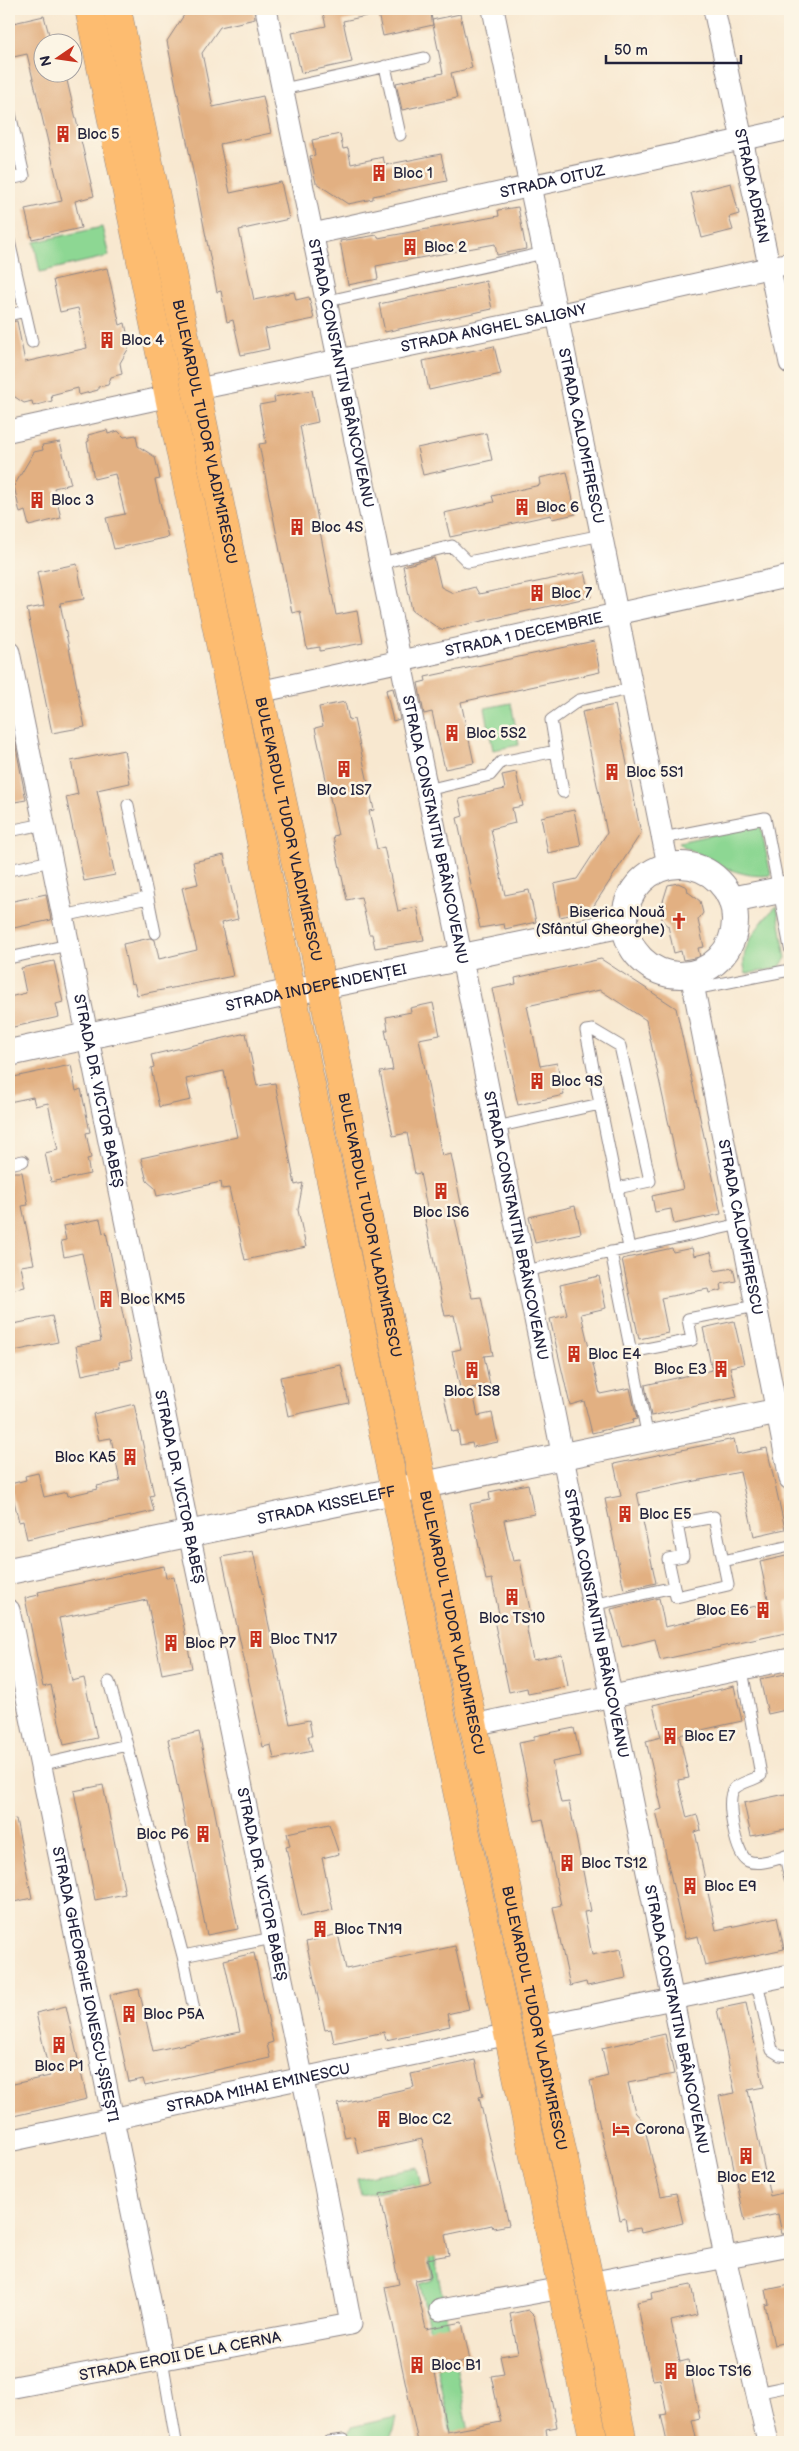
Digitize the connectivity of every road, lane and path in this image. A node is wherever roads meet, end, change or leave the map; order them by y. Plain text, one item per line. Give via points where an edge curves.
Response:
1 (89, 9) edge
2 (117, 9) edge
3 (266, 9) edge
4 (493, 9) edge
5 (714, 9) edge
6 (424, 58) dead end
7 (385, 66) junction
8 (283, 89) junction
9 (9, 108) edge
10 (790, 129) edge
11 (400, 135) dead end
12 (742, 139) junction
13 (9, 179) edge
14 (530, 186) junction
15 (313, 234) junction
16 (9, 242) edge
17 (544, 253) junction
18 (781, 266) edge
19 (328, 301) junction
20 (25, 311) junction
21 (9, 315) edge
22 (558, 315) junction
23 (32, 342) dead end
24 (340, 360) junction
25 (790, 363) edge
26 (198, 389) junction
27 (170, 396) junction
28 (9, 431) edge
29 (602, 535) junction
30 (381, 562) junction
31 (790, 576) edge
32 (618, 612) junction
33 (401, 661) junction
34 (10, 664) edge
35 (634, 688) junction
36 (259, 692) junction
37 (556, 752) junction
38 (427, 790) junction
39 (563, 792) dead end
40 (128, 805) dead end
41 (44, 824) junction
42 (9, 832) edge
43 (663, 838) junction
44 (51, 862) junction
45 (668, 865) junction
46 (9, 870) edge
47 (785, 889) edge
48 (148, 898) junction
49 (732, 900) junction
50 (63, 916) junction
51 (624, 924) junction
52 (155, 933) dead end
53 (68, 945) junction
54 (790, 948) edge
55 (9, 958) edge
56 (462, 959) junction
57 (790, 970) edge
58 (693, 982) junction
59 (322, 986) junction
60 (292, 992) junction
61 (87, 1037) junction
62 (9, 1053) edge
63 (600, 1104) junction
64 (496, 1127) junction
65 (23, 1161) dead end
66 (9, 1164) edge
67 (617, 1188) junction
68 (740, 1224) junction
69 (629, 1248) junction
70 (611, 1252) junction
71 (525, 1271) junction
72 (756, 1306) junction
73 (631, 1352) junction
74 (784, 1411) edge
75 (648, 1438) junction
76 (562, 1456) junction
77 (790, 1479) edge
78 (424, 1486) junction
79 (396, 1492) junction
80 (189, 1533) junction
81 (790, 1546) edge
82 (723, 1561) junction
83 (9, 1570) edge
84 (674, 1587) junction
85 (592, 1605) junction
86 (9, 1610) edge
87 (790, 1659) edge
88 (742, 1670) junction
89 (109, 1682) dead end
90 (612, 1698) junction
91 (473, 1725) junction
92 (127, 1745) junction
93 (40, 1765) junction
94 (788, 1856) edge
95 (790, 1878) edge
96 (273, 1938) junction
97 (183, 1956) junction
98 (790, 1975) edge
99 (757, 1982) junction
100 (674, 1999) junction
101 (195, 2015) dead end
102 (536, 2028) junction
103 (509, 2034) junction
104 (790, 2056) edge
105 (302, 2079) junction
106 (112, 2118) junction
107 (9, 2141) edge
108 (790, 2245) edge
109 (725, 2257) junction
110 (589, 2283) junction
111 (562, 2288) junction
112 (440, 2310) dead end
113 (351, 2324) joint
114 (162, 2359) junction
115 (790, 2386) edge
116 (9, 2388) edge
117 (756, 2393) junction
118 (176, 2442) edge
119 (328, 2442) edge
120 (345, 2442) edge
121 (594, 2442) edge
122 (623, 2442) edge
123 (768, 2442) edge

1 - 27 main road, BULEVARDUL TUDOR VLADIMIRESCU
2 - 26 main road, BULEVARDUL TUDOR VLADIMIRESCU
3 - 8 street, STRADA CONSTANTIN BRÂNCOVEANU
4 - 14 street, STRADA CALOMFIRESCU
5 - 12 street, STRADA ADRIAN
6 - 7 lane
7 - 8 lane
7 - 11 lane
8 - 15 street, STRADA CONSTANTIN BRÂNCOVEANU
9 - 13 lane via 24,176
10 - 12 street, STRADA OITUZ
12 - 14 street, STRADA OITUZ
12 - 18 street, STRADA ADRIAN
14 - 15 street, STRADA OITUZ
14 - 17 street, STRADA CALOMFIRESCU
15 - 19 street, STRADA CONSTANTIN BRÂNCOVEANU
16 - 20 lane
17 - 19 lane
17 - 22 street, STRADA CALOMFIRESCU
18 - 22 street, STRADA ANGHEL SALIGNY
18 - 25 street, STRADA ADRIAN
19 - 24 street, STRADA CONSTANTIN BRÂNCOVEANU
20 - 21 lane
20 - 23 lane
22 - 24 street, STRADA ANGHEL SALIGNY
22 - 29 street, STRADA CALOMFIRESCU
24 - 26 street, STRADA ANGHEL SALIGNY
24 - 30 street, STRADA CONSTANTIN BRÂNCOVEANU
26 - 36 main road, BULEVARDUL TUDOR VLADIMIRESCU
27 - 28 street
27 - 60 main road, BULEVARDUL TUDOR VLADIMIRESCU
29 - 30 lane via 468,562 452,546
29 - 32 street, STRADA CALOMFIRESCU
30 - 33 street, STRADA CONSTANTIN BRÂNCOVEANU
31 - 32 street, STRADA 1 DECEMBRIE
32 - 33 street, STRADA 1 DECEMBRIE
32 - 35 street, STRADA CALOMFIRESCU
33 - 36 street, STRADA 1 DECEMBRIE
33 - 38 street, STRADA CONSTANTIN BRÂNCOVEANU
34 - 41 street, STRADA DR. VICTOR BABEȘ
35 - 37 lane via 579,700 551,720
35 - 43 street, STRADA CALOMFIRESCU
36 - 59 main road, BULEVARDUL TUDOR VLADIMIRESCU
37 - 38 lane via 501,762 490,775
37 - 39 lane
38 - 56 street, STRADA CONSTANTIN BRÂNCOVEANU
40 - 48 lane
41 - 42 lane
41 - 44 street, STRADA DR. VICTOR BABEȘ
43 - 45 street, STRADA CALOMFIRESCU
43 - 47 lane via 764,818
44 - 46 lane
44 - 50 street, STRADA DR. VICTOR BABEȘ
45 - 49 street via 684,864 713,875
45 - 51 street via 640,880 631,893
47 - 49 street
47 - 54 lane
48 - 50 lane
48 - 52 lane
49 - 58 street via 733,938 723,954
50 - 53 street, STRADA DR. VICTOR BABEȘ
51 - 56 street, STRADA INDEPENDENȚEI
51 - 58 street via 629,942 640,958 655,969
53 - 55 lane
53 - 61 street, STRADA DR. VICTOR BABEȘ
56 - 59 street, STRADA INDEPENDENȚEI
56 - 64 street, STRADA CONSTANTIN BRÂNCOVEANU
57 - 58 lane
58 - 68 street, STRADA CALOMFIRESCU
59 - 60 street, STRADA INDEPENDENȚEI
59 - 78 main road, BULEVARDUL TUDOR VLADIMIRESCU
60 - 61 street, STRADA INDEPENDENȚEI
60 - 79 main road, BULEVARDUL TUDOR VLADIMIRESCU
61 - 62 street, STRADA INDEPENDENȚEI
61 - 80 street, STRADA DR. VICTOR BABEȘ
63 - 64 lane
63 - 67 lane
63 - 67 lane via 586,1031 593,1030 620,1046 650,1181
64 - 71 street, STRADA CONSTANTIN BRÂNCOVEANU
65 - 66 lane
67 - 69 lane
68 - 69 lane
68 - 72 street, STRADA CALOMFIRESCU
69 - 70 lane
70 - 71 lane
70 - 73 lane
71 - 76 street, STRADA CONSTANTIN BRÂNCOVEANU
72 - 73 lane via 688,1319 692,1340
72 - 74 street, STRADA CALOMFIRESCU
73 - 75 lane
74 - 75 street, STRADA KISSELEFF
74 - 77 street, STRADA CALOMFIRESCU
75 - 76 street, STRADA KISSELEFF
76 - 78 street, STRADA KISSELEFF
76 - 85 street, STRADA CONSTANTIN BRÂNCOVEANU
78 - 79 street, STRADA KISSELEFF
78 - 91 main road, BULEVARDUL TUDOR VLADIMIRESCU
79 - 80 street, STRADA KISSELEFF
79 - 103 main road, BULEVARDUL TUDOR VLADIMIRESCU
80 - 83 street, STRADA KISSELEFF
80 - 96 street, STRADA DR. VICTOR BABEȘ
81 - 82 lane
82 - 84 lane via 728,1585 676,1597
82 - 84 lane via 714,1517 677,1524 683,1556 668,1559
84 - 85 lane
85 - 90 street, STRADA CONSTANTIN BRÂNCOVEANU
86 - 93 street, STRADA GHEORGHE IONESCU-ȘIȘEȘTI
87 - 88 street
88 - 90 street
88 - 94 lane via 761,1775 735,1788 729,1802 740,1854 757,1863
89 - 92 lane
90 - 91 street
90 - 100 street, STRADA CONSTANTIN BRÂNCOVEANU
91 - 102 main road, BULEVARDUL TUDOR VLADIMIRESCU
92 - 93 lane
92 - 97 lane
93 - 106 street, STRADA GHEORGHE IONESCU-ȘIȘEȘTI
94 - 95 lane
96 - 97 lane
96 - 105 street, STRADA DR. VICTOR BABEȘ
97 - 101 lane
98 - 99 street
99 - 100 street
99 - 104 lane via 772,2050
100 - 102 street
100 - 109 street, STRADA CONSTANTIN BRÂNCOVEANU
102 - 110 main road, BULEVARDUL TUDOR VLADIMIRESCU
103 - 105 street, STRADA MIHAI EMINESCU
103 - 111 main road, BULEVARDUL TUDOR VLADIMIRESCU
105 - 106 street, STRADA MIHAI EMINESCU
105 - 113 street, STRADA DR. VICTOR BABEȘ
106 - 107 street, STRADA MIHAI EMINESCU
106 - 114 street, STRADA GHEORGHE IONESCU-ȘIȘEȘTI
108 - 109 street
109 - 110 street
109 - 117 street, STRADA CONSTANTIN BRÂNCOVEANU
110 - 122 main road, BULEVARDUL TUDOR VLADIMIRESCU
111 - 112 street
111 - 121 main road, BULEVARDUL TUDOR VLADIMIRESCU
113 - 114 street, STRADA EROII DE LA CERNA
114 - 116 street, STRADA EROII DE LA CERNA
114 - 118 lane
115 - 117 lane
117 - 123 street, STRADA CONSTANTIN BRÂNCOVEANU
119 - 120 lane

